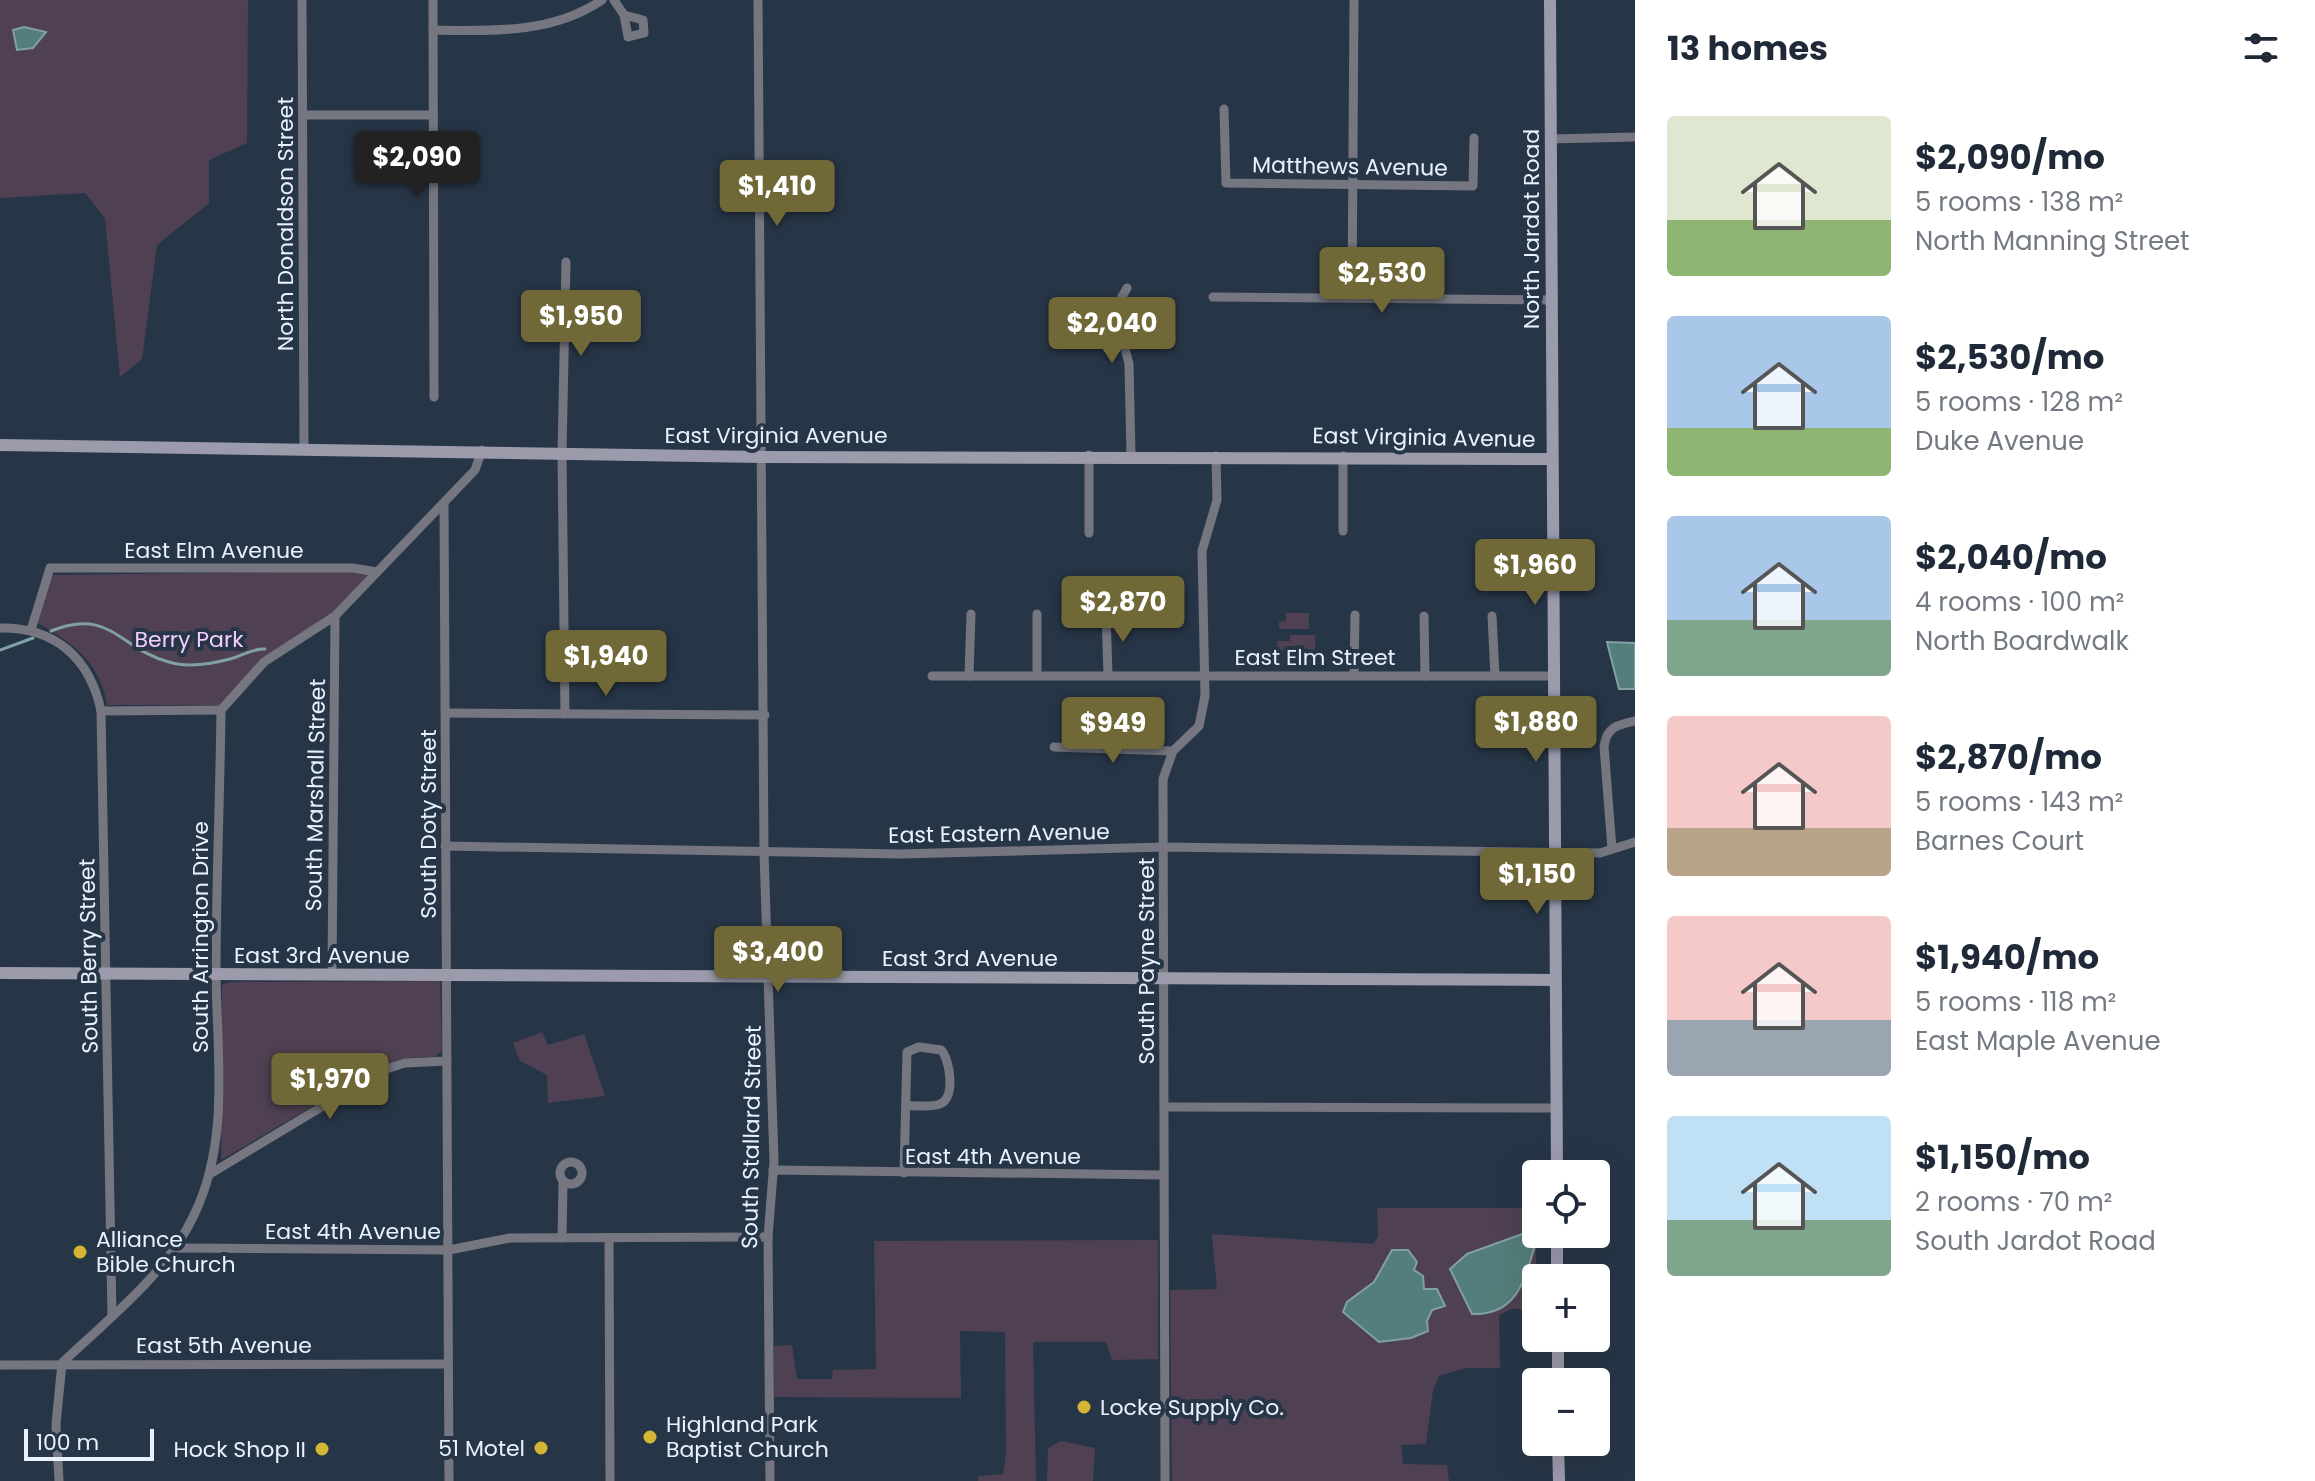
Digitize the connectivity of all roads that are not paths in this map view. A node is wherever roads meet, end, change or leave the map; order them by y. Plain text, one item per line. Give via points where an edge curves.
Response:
1 (302, 0) edge
2 (433, 0) edge
3 (602, 0) edge
4 (614, 0) edge
5 (758, 0) edge
6 (1354, 0) edge
7 (1550, 0) edge
8 (624, 15) dead end
9 (433, 30) junction
10 (1224, 109) dead end
11 (303, 115) junction
12 (433, 115) junction
13 (1635, 137) edge
14 (1474, 138) dead end
15 (1550, 139) junction
16 (1353, 184) junction
17 (566, 262) dead end
18 (1127, 288) dead end
19 (1213, 297) dead end
20 (1352, 298) junction
21 (1552, 300) junction
22 (434, 397) dead end
23 (0, 445) edge
24 (304, 448) junction
25 (482, 450) junction
26 (562, 453) junction
27 (1089, 455) junction
28 (1131, 455) junction
29 (1216, 456) junction
30 (1343, 456) junction
31 (762, 457) junction
32 (1552, 459) junction
33 (444, 503) junction
34 (1343, 531) dead end
35 (1089, 533) dead end
36 (377, 572) junction
37 (971, 614) dead end
38 (1037, 614) dead end
39 (1106, 614) dead end
40 (1355, 615) dead end
41 (335, 616) junction
42 (1424, 616) dead end
43 (1492, 616) dead end
44 (0, 628) edge
45 (31, 630) junction
46 (1037, 675) junction
47 (1108, 675) junction
48 (1204, 675) junction
49 (1354, 675) junction
50 (932, 676) dead end
51 (969, 676) junction
52 (1425, 676) junction
53 (1495, 676) junction
54 (1553, 676) junction
55 (221, 710) junction
56 (101, 711) junction
57 (446, 713) junction
58 (565, 714) junction
59 (765, 715) junction
60 (1635, 721) edge
61 (1054, 747) dead end
62 (1173, 751) junction
63 (1635, 842) edge
64 (445, 846) junction
65 (1163, 847) junction
66 (1612, 849) junction
67 (764, 852) junction
68 (1554, 852) junction
69 (0, 973) edge
70 (108, 973) junction
71 (216, 974) junction
72 (332, 975) junction
73 (446, 975) junction
74 (770, 976) junction
75 (1162, 980) junction
76 (1555, 980) junction
77 (447, 1061) junction
78 (906, 1106) junction
79 (1166, 1107) junction
80 (1556, 1108) junction
81 (1557, 1160) edge
82 (773, 1170) junction
83 (904, 1173) junction
84 (210, 1174) junction
85 (1164, 1175) junction
86 (563, 1183) dead end
87 (768, 1237) junction
88 (562, 1238) junction
89 (609, 1238) junction
90 (176, 1248) junction
91 (449, 1250) junction
92 (112, 1316) junction
93 (62, 1363) junction
94 (448, 1364) junction
95 (0, 1365) edge
96 (1558, 1456) edge
97 (59, 1481) edge
98 (449, 1481) edge
99 (610, 1481) edge
100 (770, 1481) edge
101 (1165, 1481) edge
102 (1559, 1481) edge

1 - 11 street, North Donaldson Street
2 - 9 street
3 - 9 street via 583,13 535,28
4 - 8 street
5 - 31 street, South Stallard Street
6 - 16 street
7 - 15 street, North Jardot Road
9 - 12 street
10 - 16 street, Matthews Avenue via 1226,183
11 - 12 street
11 - 24 street, North Donaldson Street
12 - 22 street
13 - 15 street
14 - 16 street, Matthews Avenue via 1473,186
15 - 21 street, North Jardot Road
16 - 20 street
17 - 26 street
18 - 28 street via 1115,309 1129,364
19 - 20 street
20 - 21 street
21 - 32 street, North Jardot Road
23 - 24 street, East Virginia Avenue
24 - 25 street, East Virginia Avenue
25 - 26 street, East Virginia Avenue
25 - 33 street via 475,470
26 - 31 street, East Virginia Avenue
26 - 58 street
27 - 28 street, East Virginia Avenue
27 - 31 street, East Virginia Avenue
27 - 35 street
28 - 29 street, East Virginia Avenue
29 - 30 street, East Virginia Avenue
29 - 48 street, South Payne Street via 1217,500 1202,551
30 - 32 street, East Virginia Avenue
30 - 34 street
31 - 59 street, South Stallard Street
32 - 54 street, North Jardot Road
33 - 36 street
33 - 57 street, South Doty Street
36 - 41 street
36 - 45 street, East Elm Avenue via 50,568
37 - 51 street
38 - 46 street
39 - 47 street
40 - 49 street
41 - 55 street via 264,662
41 - 72 street, South Marshall Street
42 - 52 street
43 - 53 street
44 - 45 street, South Berry Street
45 - 56 street, South Berry Street via 72,650 96,687
46 - 47 street, East Elm Street
46 - 51 street, East Elm Street
47 - 48 street, East Elm Street
48 - 49 street, East Elm Street
48 - 62 street, South Payne Street via 1199,726
49 - 52 street, East Elm Street
50 - 51 street, East Elm Street
52 - 53 street, East Elm Street
53 - 54 street, East Elm Street
54 - 68 street, North Jardot Road
55 - 56 street
55 - 71 street, South Arrington Drive
56 - 70 street, South Berry Street
57 - 58 street
57 - 64 street, South Doty Street
58 - 59 street
59 - 67 street, South Stallard Street
60 - 66 street via 1614,726 1606,734
61 - 62 street
62 - 65 street, South Payne Street via 1163,779
63 - 66 street, East Eastern Avenue
64 - 67 street, East Eastern Avenue
64 - 73 street, South Doty Street
65 - 67 street, East Eastern Avenue
65 - 68 street, East Eastern Avenue
65 - 75 street, South Payne Street
66 - 68 street, East Eastern Avenue
67 - 74 street, South Stallard Street
68 - 76 street, North Jardot Road
69 - 70 street, East 3rd Avenue
70 - 71 street, East 3rd Avenue
70 - 92 street, South Berry Street
71 - 72 street, East 3rd Avenue
71 - 84 street, South Arrington Drive via 218,1134
72 - 73 street, East 3rd Avenue
73 - 74 street, East 3rd Avenue
73 - 77 street, South Doty Street
74 - 75 street, East 3rd Avenue
74 - 82 street, South Stallard Street
75 - 76 street, East 3rd Avenue
75 - 79 street, South Payne Street
76 - 80 street, North Jardot Road
77 - 84 street via 383,1070
77 - 91 street, South Doty Street
78 - 78 street via 908,1049 941,1050 947,1061 945,1100
78 - 83 street
79 - 80 street
79 - 85 street, South Payne Street
80 - 81 street, North Jardot Road
82 - 83 street, East 4th Avenue
82 - 87 street, South Stallard Street
83 - 85 street, East 4th Avenue
84 - 90 street, South Arrington Drive
85 - 101 street, South Payne Street
86 - 88 street
87 - 89 street, East 4th Avenue
87 - 100 street, South Stallard Street
88 - 89 street, East 4th Avenue
88 - 91 street, East 4th Avenue via 510,1238
89 - 99 street
90 - 91 street, East 4th Avenue
90 - 92 street, South Arrington Drive
91 - 94 street, South Doty Street
92 - 93 street, South Arrington Drive
93 - 94 street, East 5th Avenue
93 - 95 street, East 5th Avenue
93 - 97 street via 56,1424
94 - 98 street, South Doty Street
96 - 102 street

